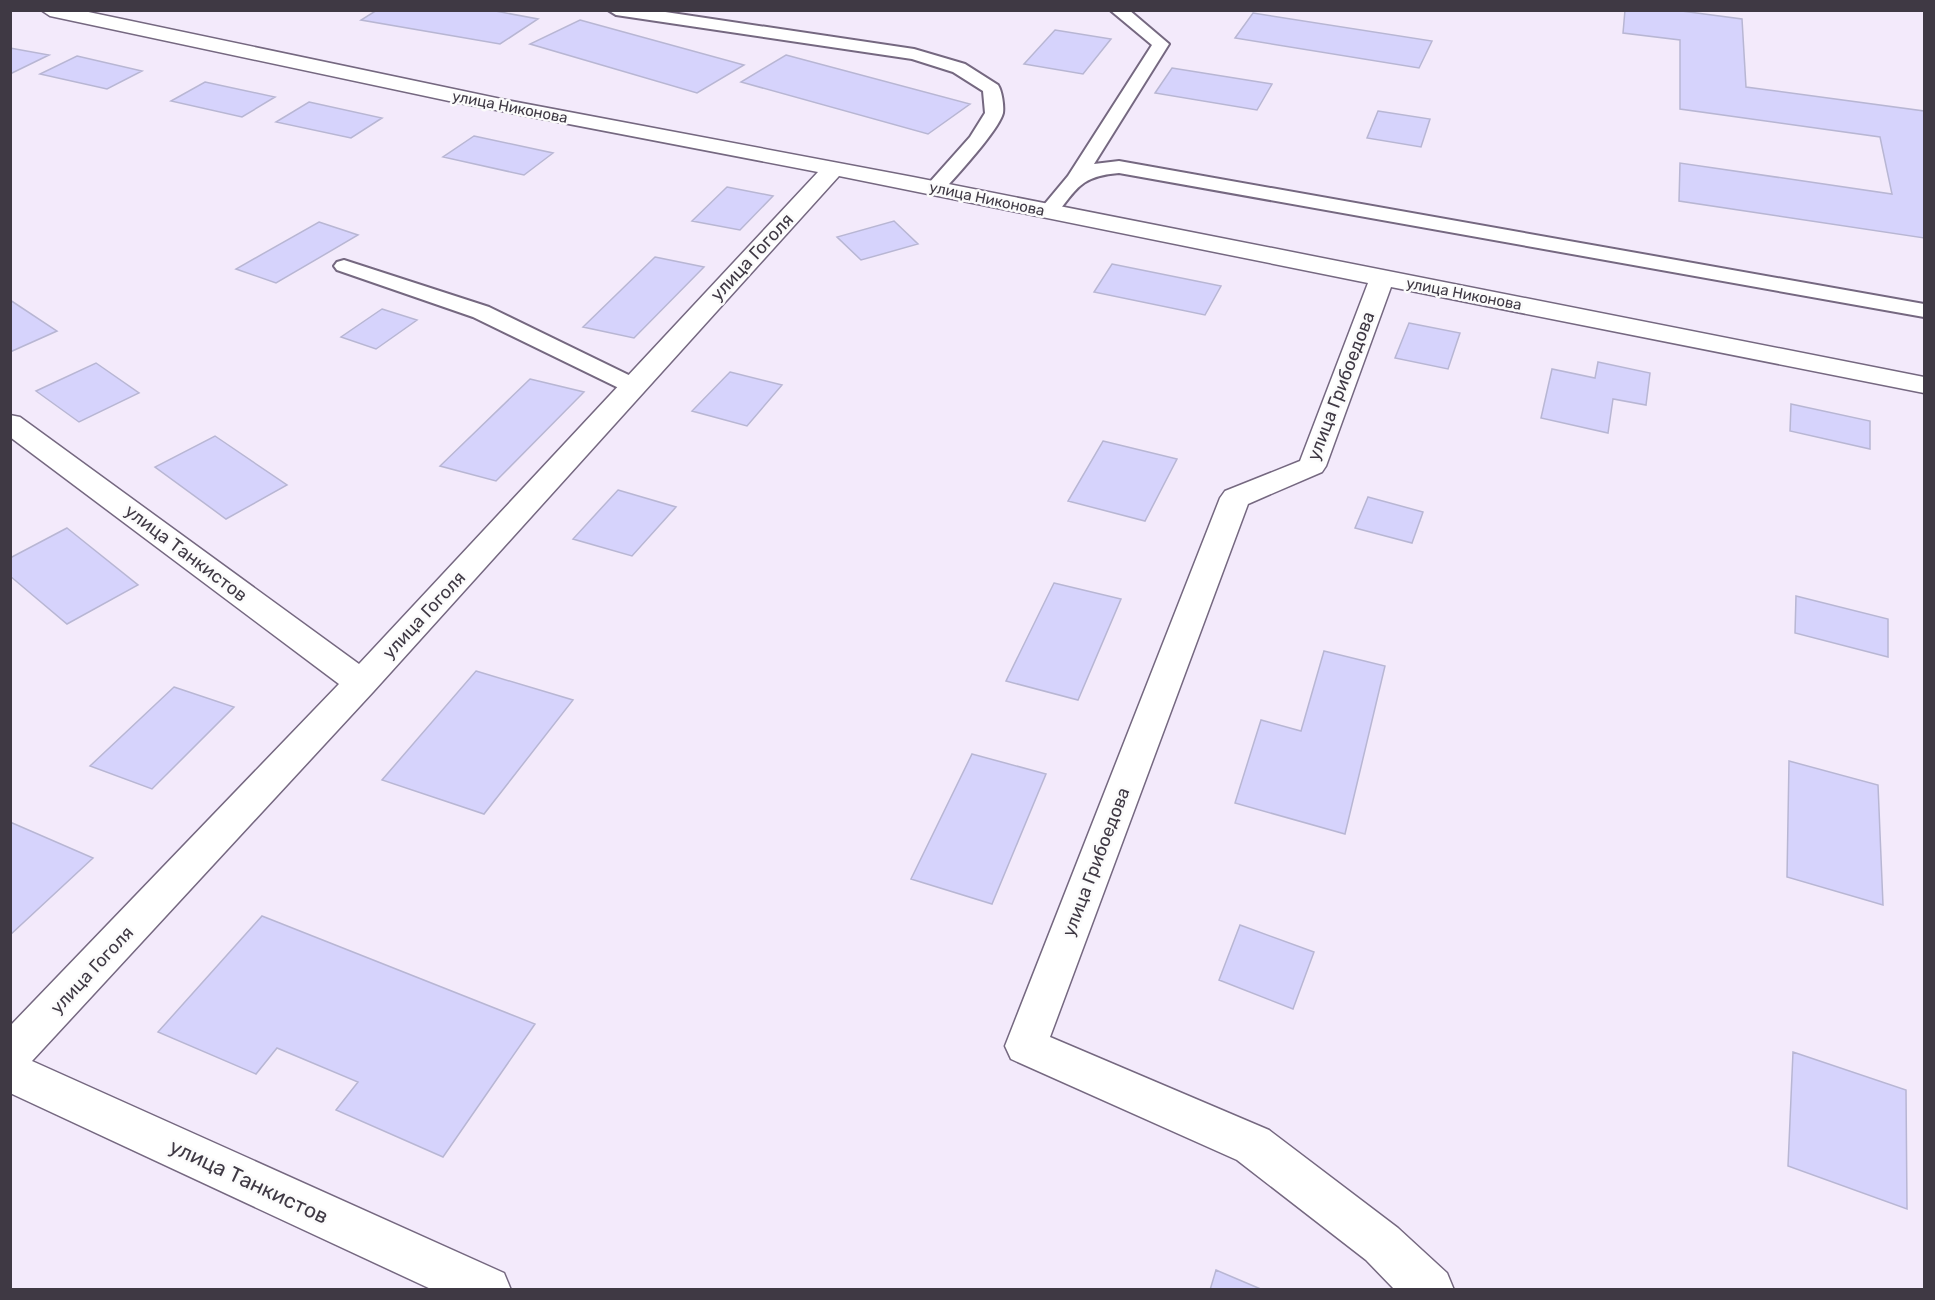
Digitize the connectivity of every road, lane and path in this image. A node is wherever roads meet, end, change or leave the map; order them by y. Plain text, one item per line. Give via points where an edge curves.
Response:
1 (50, 10) edge
2 (616, 10) edge
3 (1118, 10) edge
4 (833, 169) junction
5 (1077, 176) junction
6 (936, 187) junction
7 (1048, 212) junction
8 (344, 266) dead end
9 (1382, 278) junction
10 (1924, 310) edge
11 (1924, 385) edge
12 (633, 386) junction
13 (10, 423) edge
14 (361, 683) junction
15 (10, 1056) edge
16 (10, 1072) edge
17 (487, 1290) edge
18 (1430, 1290) edge

1 - 4 street, улица Никонова via 506,106
2 - 6 lane via 914,54 959,68 992,89 994,113 977,140
3 - 5 lane via 1161,44
4 - 6 street, улица Никонова
4 - 12 street, улица Гоголя
5 - 7 lane
5 - 10 lane via 1092,168 1119,166
6 - 7 street, улица Никонова
7 - 9 street, улица Никонова
8 - 12 lane via 480,312
9 - 11 street, улица Никонова
9 - 18 street, улица Грибоедова via 1312,466 1235,498 1026,1046 1254,1145 1382,1244
12 - 14 street, улица Гоголя
13 - 14 street, улица Танкистов
14 - 15 street, улица Гоголя
16 - 17 street, улица Танкистов

